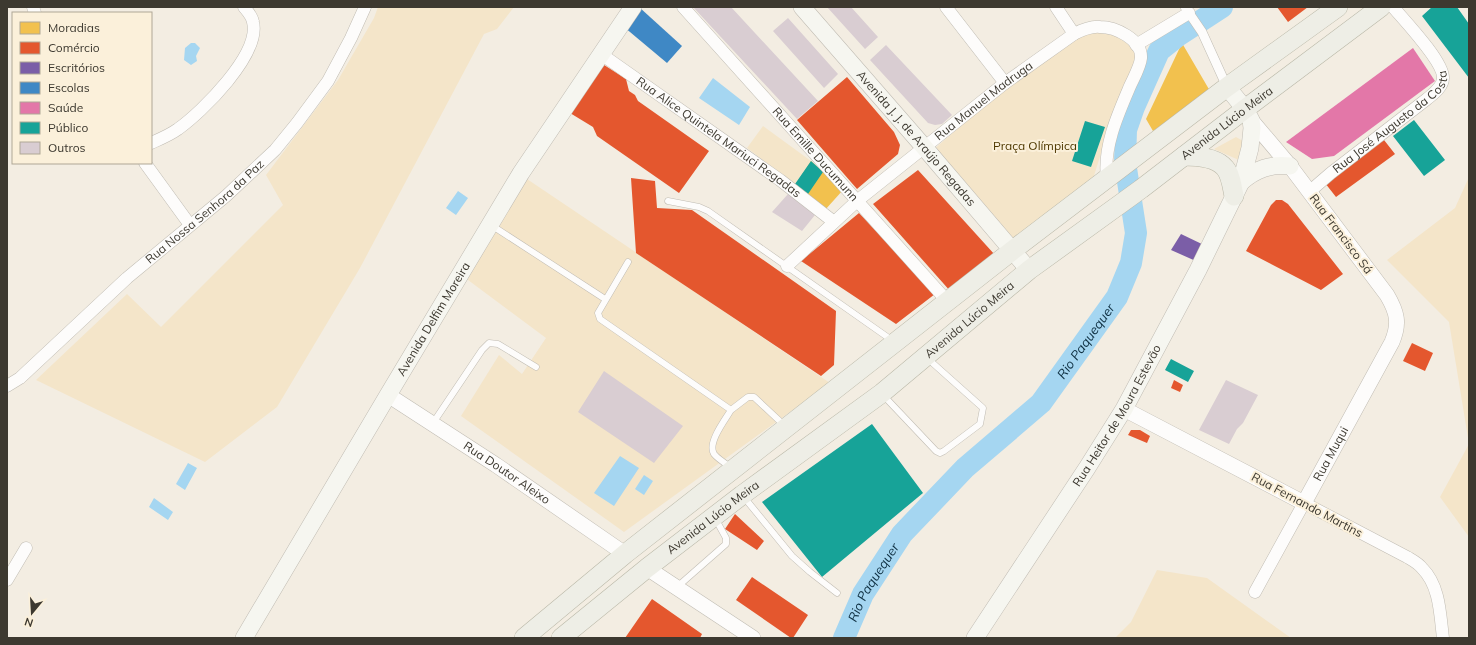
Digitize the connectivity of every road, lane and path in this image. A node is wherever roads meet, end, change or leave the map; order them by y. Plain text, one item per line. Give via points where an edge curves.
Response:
1 (244, 7) edge
2 (365, 7) edge
3 (633, 7) edge
4 (683, 7) edge
5 (802, 7) edge
6 (946, 7) edge
7 (1056, 7) edge
8 (1338, 7) edge
9 (1381, 7) edge
10 (1393, 7) edge
11 (1189, 12) edge
12 (1074, 34) junction
13 (1136, 45) junction
14 (601, 54) junction
15 (1005, 83) junction
16 (1228, 87) junction
17 (1248, 114) junction
18 (152, 143) edge
19 (924, 147) junction
20 (1184, 156) junction
21 (145, 164) edge
22 (1290, 166) junction
23 (1112, 175) junction
24 (1237, 189) junction
25 (1309, 192) junction
26 (668, 201) dead end
27 (857, 201) junction
28 (834, 222) junction
29 (490, 224) junction
30 (190, 225) junction
31 (1013, 250) junction
32 (628, 262) dead end
33 (787, 266) junction
34 (1029, 270) junction
35 (605, 299) junction
36 (948, 302) junction
37 (896, 343) junction
38 (926, 357) junction
39 (1383, 359) joint
40 (536, 367) dead end
41 (7, 386) edge
42 (882, 393) junction
43 (388, 395) junction
44 (1124, 409) junction
45 (731, 410) junction
46 (432, 424) junction
47 (786, 427) junction
48 (733, 469) junction
49 (742, 495) junction
50 (1304, 503) junction
51 (714, 516) junction
52 (26, 548) dead end
53 (625, 554) junction
54 (647, 568) junction
55 (7, 580) edge
56 (677, 587) junction
57 (1256, 592) dead end
58 (837, 593) dead end
59 (244, 638) edge
60 (524, 638) edge
61 (561, 638) edge
62 (753, 638) edge
63 (975, 638) edge
64 (1443, 638) edge

1 - 18 street via 250,14 254,32 247,52 234,72 214,98 195,115 177,130
2 - 30 street, Rua Nossa Senhora da Paz via 338,63 316,99 297,123 275,150 249,175
3 - 14 main road, Avenida Delfim Moreira
4 - 27 street, Rua Emille Ducumunn
5 - 19 main road, Avenida J. J. de Araújo Regadas
6 - 15 street
7 - 12 street
8 - 16 main road, Avenida Lúcio Meira
9 - 17 main road, Avenida Lúcio Meira
10 - 25 street, Rua José Augusto da Costa via 1436,59 1442,70 1442,83 1438,90
11 - 13 street
11 - 16 street, Rua Francisco Sá via 1202,32
12 - 13 street, Rua Manuel Madruga via 1100,27 1112,29 1125,35
12 - 15 street, Rua Manuel Madruga
13 - 23 street via 1141,58 1113,132 1107,161
14 - 28 street, Rua Alice Quintela Mariuci Regadas via 780,180
14 - 29 main road, Avenida Delfim Moreira
15 - 19 street, Rua Manuel Madruga
16 - 17 main road, Rua Francisco Sá
16 - 23 main road, Avenida Lúcio Meira
17 - 20 main road, Avenida Lúcio Meira
17 - 22 street, Rua Francisco Sá
17 - 24 main road, Rua Heitor de Moura Estevão via 1252,138
19 - 27 street, Rua Manuel Madruga
19 - 31 main road, Avenida J. J. de Araújo Regadas
20 - 24 main road via 1205,158 1219,163 1226,169
20 - 34 main road, Avenida Lúcio Meira
21 - 30 street
22 - 24 main road via 1261,168 1253,172
22 - 25 street, Rua Francisco Sá
23 - 31 main road, Avenida Lúcio Meira
24 - 44 main road, Rua Heitor de Moura Estevão via 1198,270
25 - 39 street, Rua Francisco Sá via 1395,308 1397,331
26 - 33 lane via 708,211
27 - 28 street, Rua Manuel Madruga
27 - 36 street, Rua Emille Ducumunn
28 - 33 street, Rua Manuel Madruga
29 - 35 lane
29 - 43 main road, Avenida Delfim Moreira
30 - 41 street, Rua Nossa Senhora da Paz via 127,278 20,378
31 - 34 main road, Avenida J. J. de Araújo Regadas
31 - 36 main road, Avenida Lúcio Meira
32 - 35 lane
33 - 37 lane
34 - 38 main road, Avenida Lúcio Meira
35 - 45 lane via 598,313 600,320
36 - 37 main road, Avenida Lúcio Meira
37 - 47 main road, Avenida Lúcio Meira
38 - 42 main road, Avenida Lúcio Meira
38 - 42 lane via 983,408 980,424 944,451 936,451
39 - 50 street, Rua Muqui
40 - 46 lane via 498,344 489,343
42 - 49 main road, Avenida Lúcio Meira
43 - 46 street, Rua Doutor Aleixo
43 - 59 main road, Avenida Delfim Moreira
44 - 50 street, Rua Fernando Martins
44 - 63 main road, Rua Heitor de Moura Estevão
45 - 47 lane via 748,397 754,397
45 - 48 lane via 712,443 712,449 715,455
46 - 53 street, Rua Doutor Aleixo
47 - 48 main road, Avenida Lúcio Meira
48 - 53 main road, Avenida Lúcio Meira
49 - 51 main road, Avenida Lúcio Meira
49 - 58 lane via 792,556
50 - 57 street, Rua Muqui
50 - 64 street, Rua Fernando Martins via 1421,566 1435,587
51 - 54 main road, Avenida Lúcio Meira
51 - 56 lane via 726,538 726,544
52 - 55 street
53 - 60 main road, Avenida Lúcio Meira
54 - 56 street
54 - 61 main road, Avenida Lúcio Meira
56 - 62 street

